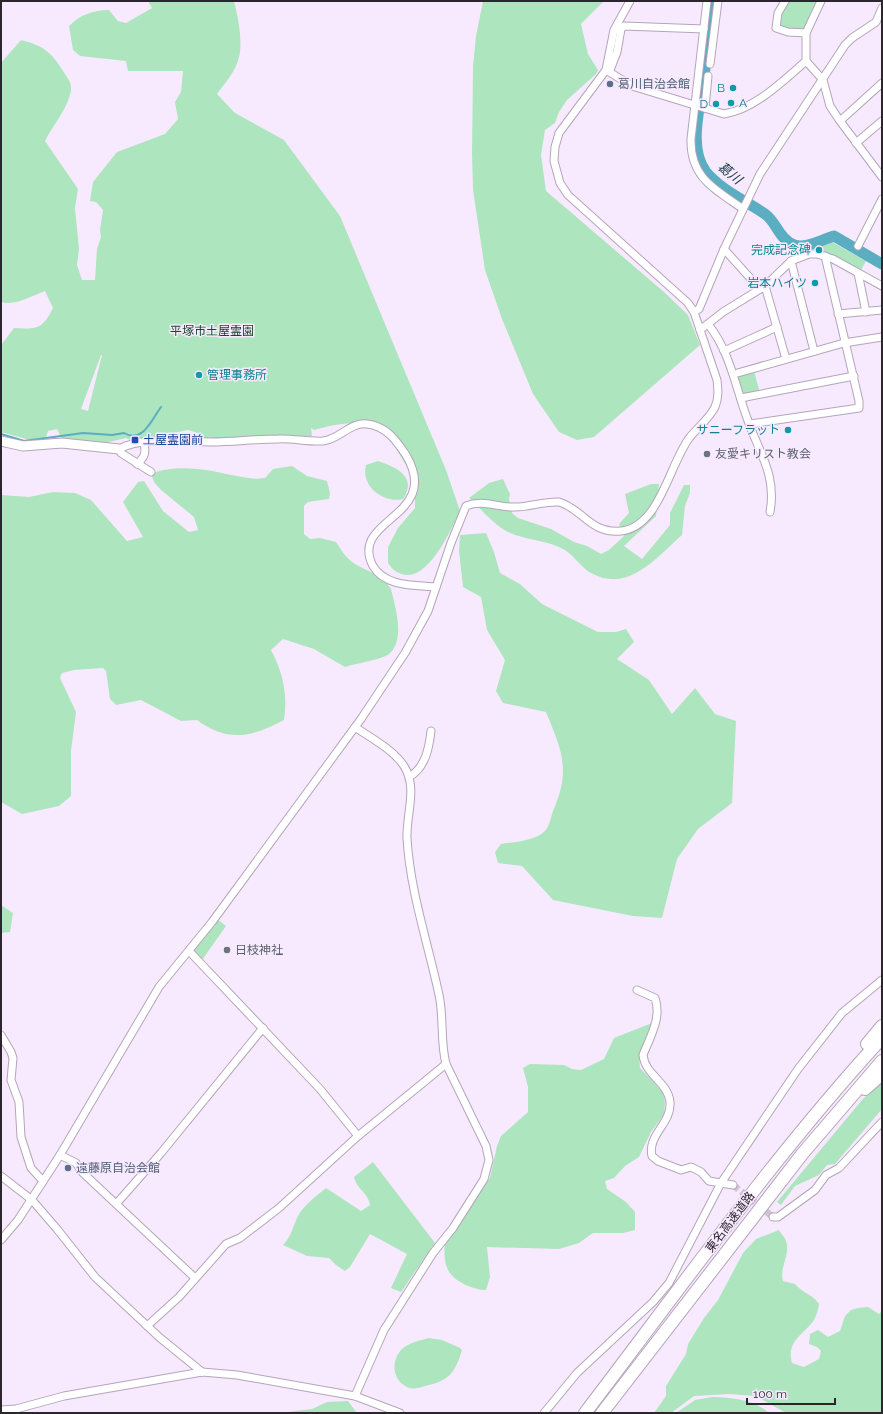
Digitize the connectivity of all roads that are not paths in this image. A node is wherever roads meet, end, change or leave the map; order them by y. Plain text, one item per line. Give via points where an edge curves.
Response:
1 (630, 1) edge
2 (707, 1) edge
3 (718, 1) edge
4 (785, 1) edge
5 (822, 1) edge
6 (882, 8) edge
7 (704, 28) junction
8 (806, 33) junction
9 (806, 61) junction
10 (710, 64) dead end
11 (608, 71) junction
12 (708, 76) dead end
13 (823, 80) junction
14 (882, 83) edge
15 (695, 104) junction
16 (705, 108) junction
17 (840, 122) junction
18 (881, 125) edge
19 (856, 143) junction
20 (882, 177) edge
21 (882, 200) edge
22 (743, 209) junction
23 (858, 246) dead end
24 (724, 249) junction
25 (825, 256) junction
26 (791, 261) junction
27 (858, 273) junction
28 (882, 286) edge
29 (762, 288) junction
30 (882, 310) edge
31 (694, 312) junction
32 (866, 312) junction
33 (838, 314) junction
34 (708, 324) junction
35 (777, 327) junction
36 (700, 330) junction
37 (882, 337) edge
38 (844, 343) junction
39 (724, 351) junction
40 (814, 351) junction
41 (786, 359) junction
42 (734, 374) junction
43 (854, 376) junction
44 (741, 398) junction
45 (750, 424) junction
46 (1, 441) edge
47 (144, 443) junction
48 (119, 449) junction
49 (137, 464) junction
50 (151, 472) dead end
51 (770, 512) dead end
52 (436, 587) junction
53 (355, 727) junction
54 (431, 731) dead end
55 (409, 777) junction
56 (189, 951) junction
57 (882, 980) edge
58 (637, 990) dead end
59 (882, 1026) edge
60 (263, 1028) junction
61 (1, 1035) edge
62 (882, 1038) edge
63 (882, 1061) edge
64 (446, 1064) junction
65 (882, 1074) edge
66 (829, 1121) junction
67 (882, 1122) edge
68 (358, 1136) junction
69 (60, 1155) junction
70 (772, 1166) junction
71 (1, 1176) edge
72 (43, 1181) junction
73 (722, 1183) junction
74 (733, 1186) tunnel mouth
75 (32, 1200) junction
76 (117, 1203) junction
77 (773, 1216) dead end
78 (1, 1240) edge
79 (195, 1278) junction
80 (147, 1326) junction
81 (202, 1372) junction
82 (355, 1396) junction
83 (1, 1410) edge
84 (400, 1413) edge
85 (544, 1413) edge
86 (585, 1413) edge
87 (602, 1413) edge

1 - 11 street via 614,30
2 - 7 street
3 - 10 street
4 - 8 street via 778,13 776,28
5 - 8 street
6 - 13 street via 876,22 845,45
7 - 11 street via 624,26 621,29 617,52
7 - 15 street
8 - 9 street
9 - 13 street
9 - 16 street via 766,94 738,111 720,114
11 - 15 street via 632,86
11 - 31 street via 559,133 554,161 560,183 568,195 683,299
12 - 16 street
13 - 17 street via 830,106
13 - 22 street via 768,161
14 - 17 street
15 - 16 street
15 - 22 street via 691,147 696,167 706,183
17 - 19 street
18 - 19 street
19 - 20 street
21 - 23 street
22 - 24 street
24 - 29 street
24 - 31 street via 699,308
25 - 26 street via 809,254
25 - 27 street
25 - 33 street
26 - 29 street
26 - 40 street
27 - 28 street
27 - 32 street
29 - 34 street
29 - 35 street
30 - 32 street
31 - 36 street
32 - 33 street
33 - 38 street
34 - 36 street
34 - 39 street
35 - 39 street
35 - 41 street
36 - 52 street via 717,380 718,400 707,418 690,437 654,507 644,520 630,529 612,531 594,526 566,504 559,502 515,508 474,502 466,506 459,519
37 - 38 street
38 - 40 street
38 - 43 street
39 - 42 street
40 - 41 street
41 - 42 street
42 - 44 street
43 - 44 street
43 - 45 street via 859,408
44 - 45 street
45 - 51 street via 770,474
46 - 48 street via 23,446 62,443
47 - 48 street
47 - 49 street via 145,454
47 - 52 street via 278,439 323,441 361,424 383,429 396,440 408,459 413,471 414,486 413,494 406,505 384,523 373,537 370,548 371,560 376,570 388,580
48 - 49 street
49 - 50 street
52 - 53 street via 428,611 405,653
53 - 55 street via 396,757
53 - 56 street
54 - 55 street via 424,764 417,773
55 - 64 street via 411,788 408,851 423,934 442,1008 443,1055
56 - 60 street
56 - 69 street via 159,987
57 - 73 street via 842,1013 798,1070
58 - 73 street via 655,998 658,1008 643,1060 646,1068 666,1089 670,1101 669,1114 652,1142 652,1156 681,1170 691,1167 701,1172 708,1181
59 - 70 highway
60 - 68 street via 320,1089
60 - 76 street
61 - 72 street via 12,1052 11,1080 20,1102 20,1137 31,1168
62 - 70 highway, 東名高速道路
63 - 66 highway, 東名高速道路
64 - 68 street
64 - 82 street via 486,1146 487,1172 453,1228 433,1253 384,1330
65 - 66 highway
66 - 87 highway, 東名高速道路
67 - 77 street via 839,1168 826,1175 815,1190 778,1217
68 - 79 street via 279,1208 240,1238 226,1244
69 - 72 street
69 - 76 street via 76,1164
70 - 86 highway, 東名高速道路
71 - 75 street
72 - 75 street
73 - 74 street
73 - 85 street via 669,1283 653,1302 577,1373
75 - 78 street
75 - 80 street via 95,1277
76 - 79 street
79 - 80 street via 179,1297
80 - 81 street
81 - 82 street via 236,1375
81 - 83 street via 64,1396 16,1409
82 - 84 street

